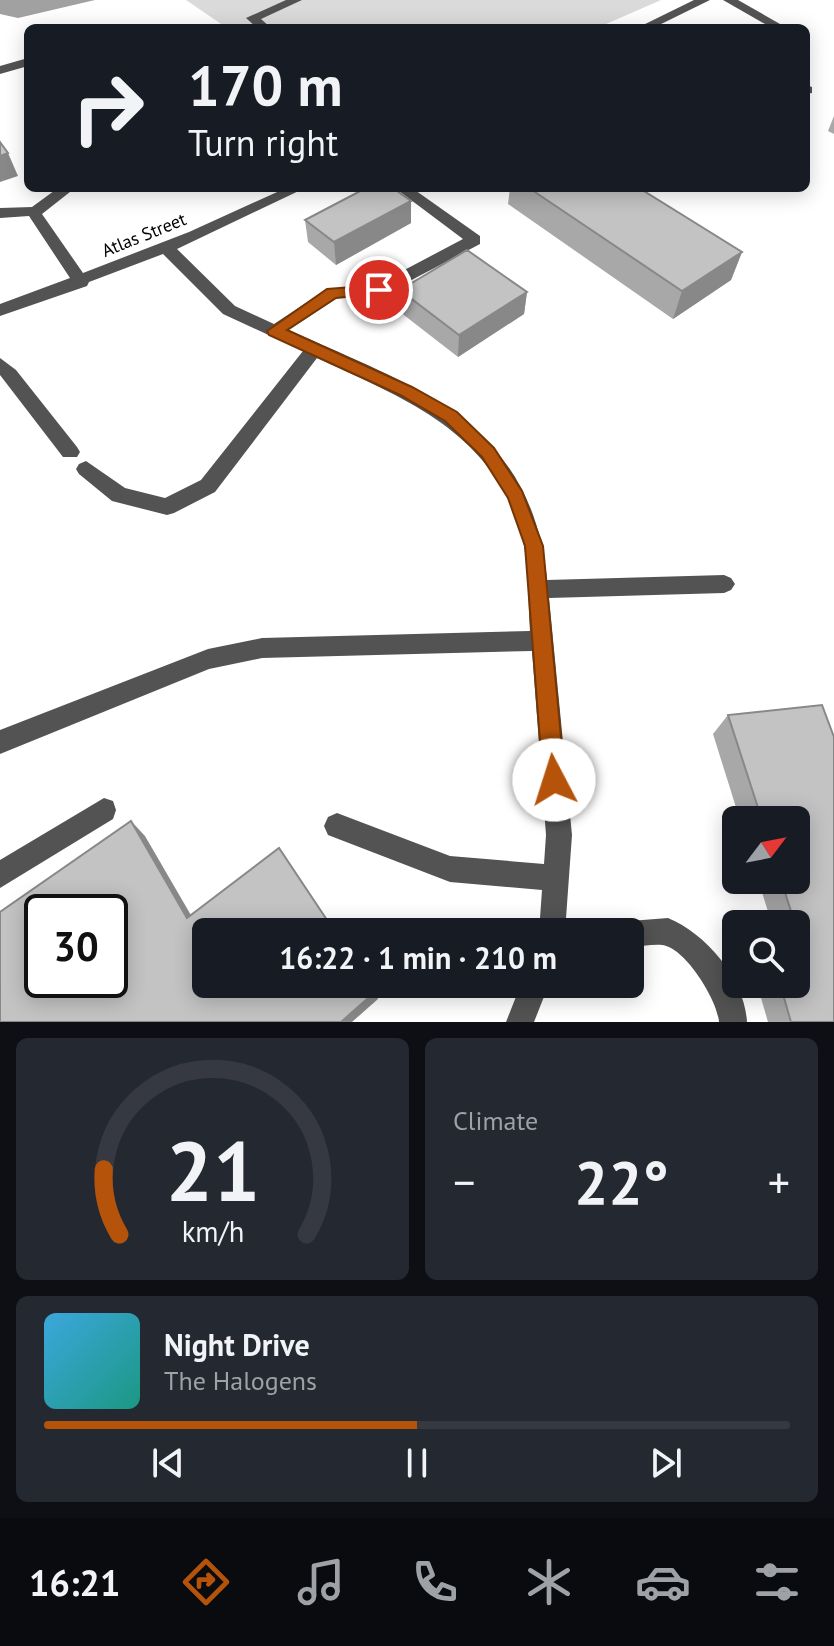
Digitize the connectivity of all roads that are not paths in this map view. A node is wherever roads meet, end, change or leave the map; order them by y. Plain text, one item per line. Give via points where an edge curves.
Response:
1 (296, 0) edge
2 (704, 0) edge
3 (729, 0) edge
4 (665, 18) junction
5 (260, 24) edge
6 (652, 24) edge
7 (677, 24) edge
8 (774, 24) edge
9 (24, 63) edge
10 (0, 70) edge
11 (63, 192) edge
12 (286, 192) edge
13 (408, 192) edge
14 (0, 213) edge
15 (34, 213) junction
16 (166, 247) junction
17 (81, 282) junction
18 (0, 310) edge
19 (275, 331) junction
20 (314, 349) junction
21 (0, 364) edge
22 (70, 452) dead end
23 (86, 469) dead end
24 (724, 584) dead end
25 (538, 589) junction
26 (542, 641) junction
27 (0, 742) edge
28 (104, 810) dead end
29 (337, 826) dead end
30 (0, 875) edge
31 (556, 878) junction
32 (553, 918) edge
33 (644, 933) edge
34 (529, 998) edge
35 (520, 1022) edge
36 (733, 1022) edge

1 - 5 street via 252,18
2 - 4 street
3 - 8 street
4 - 6 street
4 - 7 street
9 - 10 street
11 - 15 street
12 - 16 street, Atlas Street
13 - 19 street via 474,240 379,290 333,293
14 - 15 street
15 - 17 street
16 - 17 street, Atlas Street
16 - 19 street via 229,310
17 - 18 street, Atlas Street
19 - 20 street
20 - 23 street via 208,486 167,507 119,495
20 - 25 street via 451,417 488,453 516,496 534,546
21 - 22 street
24 - 25 street
25 - 26 street
26 - 27 street via 262,648 208,659
26 - 31 street via 559,835
28 - 30 street
29 - 31 street via 450,869
31 - 32 street
33 - 36 street via 668,931 695,950 732,1003
34 - 35 street

